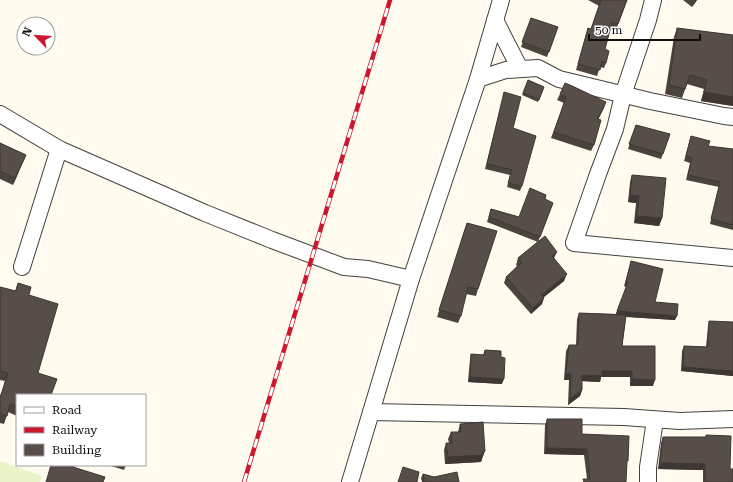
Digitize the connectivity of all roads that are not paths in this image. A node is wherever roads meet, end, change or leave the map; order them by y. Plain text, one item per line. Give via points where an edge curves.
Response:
1 (501, 0) edge
2 (653, 0) edge
3 (494, 20) junction
4 (520, 69) junction
5 (478, 79) junction
6 (623, 95) junction
7 (0, 114) edge
8 (733, 117) edge
9 (59, 149) junction
10 (733, 258) edge
11 (22, 267) dead end
12 (411, 279) junction
13 (371, 412) junction
14 (733, 419) edge
15 (655, 420) junction
16 (350, 482) edge
17 (648, 482) edge

1 - 3 street
2 - 6 street
3 - 4 street
3 - 5 street
4 - 5 street via 506,70
4 - 6 street via 538,68 559,79
5 - 12 street
6 - 8 street
6 - 10 street via 615,129 574,242
7 - 9 street
9 - 11 street
9 - 12 street via 204,213 344,267 368,269
12 - 13 street
13 - 15 street via 624,417
13 - 16 street
14 - 15 street
15 - 17 street

